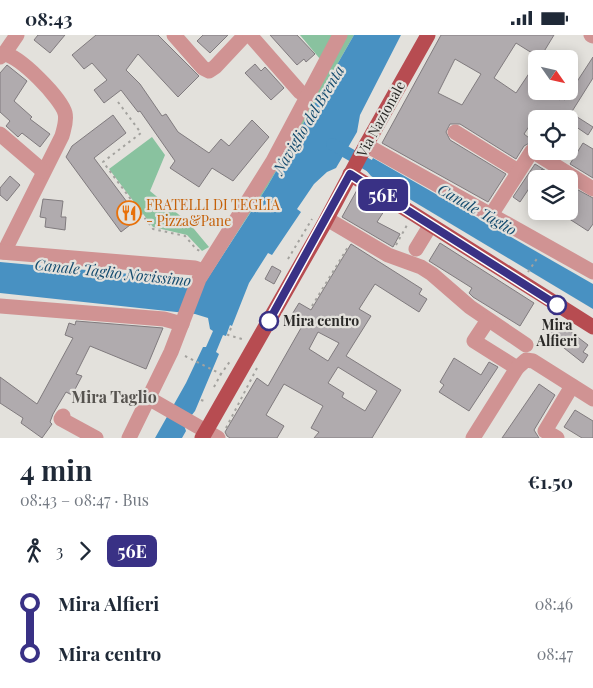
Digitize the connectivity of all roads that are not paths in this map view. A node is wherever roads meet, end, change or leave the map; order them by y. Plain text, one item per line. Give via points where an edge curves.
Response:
1 (17, 35) edge
2 (174, 35) edge
3 (245, 35) edge
4 (250, 35) edge
5 (340, 35) edge
6 (428, 35) edge
7 (2, 55) edge
8 (307, 96) junction
9 (455, 131) dead end
10 (0, 133) edge
11 (365, 146) junction
12 (43, 171) junction
13 (351, 171) junction
14 (518, 171) junction
15 (593, 189) edge
16 (491, 215) junction
17 (327, 219) junction
18 (430, 226) junction
19 (2, 252) edge
20 (414, 255) junction
21 (593, 272) edge
22 (201, 275) junction
23 (0, 306) edge
24 (184, 319) junction
25 (491, 323) junction
26 (593, 327) edge
27 (526, 345) dead end
28 (517, 368) junction
29 (572, 386) junction
30 (150, 399) junction
31 (593, 399) edge
32 (63, 416) dead end
33 (209, 436) edge
34 (96, 438) edge
35 (128, 438) edge
36 (473, 438) edge
37 (557, 438) edge

1 - 7 street
2 - 3 street via 208,71
4 - 8 street
5 - 8 street
6 - 11 main road, Via Nazionale
7 - 12 street via 14,57 49,89 65,110 62,136
8 - 22 street via 256,189
9 - 14 street
10 - 12 street
11 - 13 main road, Via Nazionale
11 - 16 street
12 - 19 street
13 - 17 main road, Via Nazionale
13 - 18 main road
14 - 15 street via 530,153 536,152
14 - 16 street
16 - 21 street
17 - 20 street via 392,257
17 - 33 main road, Via Nazionale
18 - 20 street
18 - 26 main road
19 - 22 street via 195,268
20 - 25 street
22 - 24 street
23 - 24 street via 19,314
24 - 30 street
25 - 27 street
25 - 28 street via 474,341
28 - 29 street via 526,360 533,361
28 - 36 street
29 - 31 street
29 - 37 street via 545,431
30 - 33 street via 190,421
30 - 35 street
32 - 34 street via 61,419

